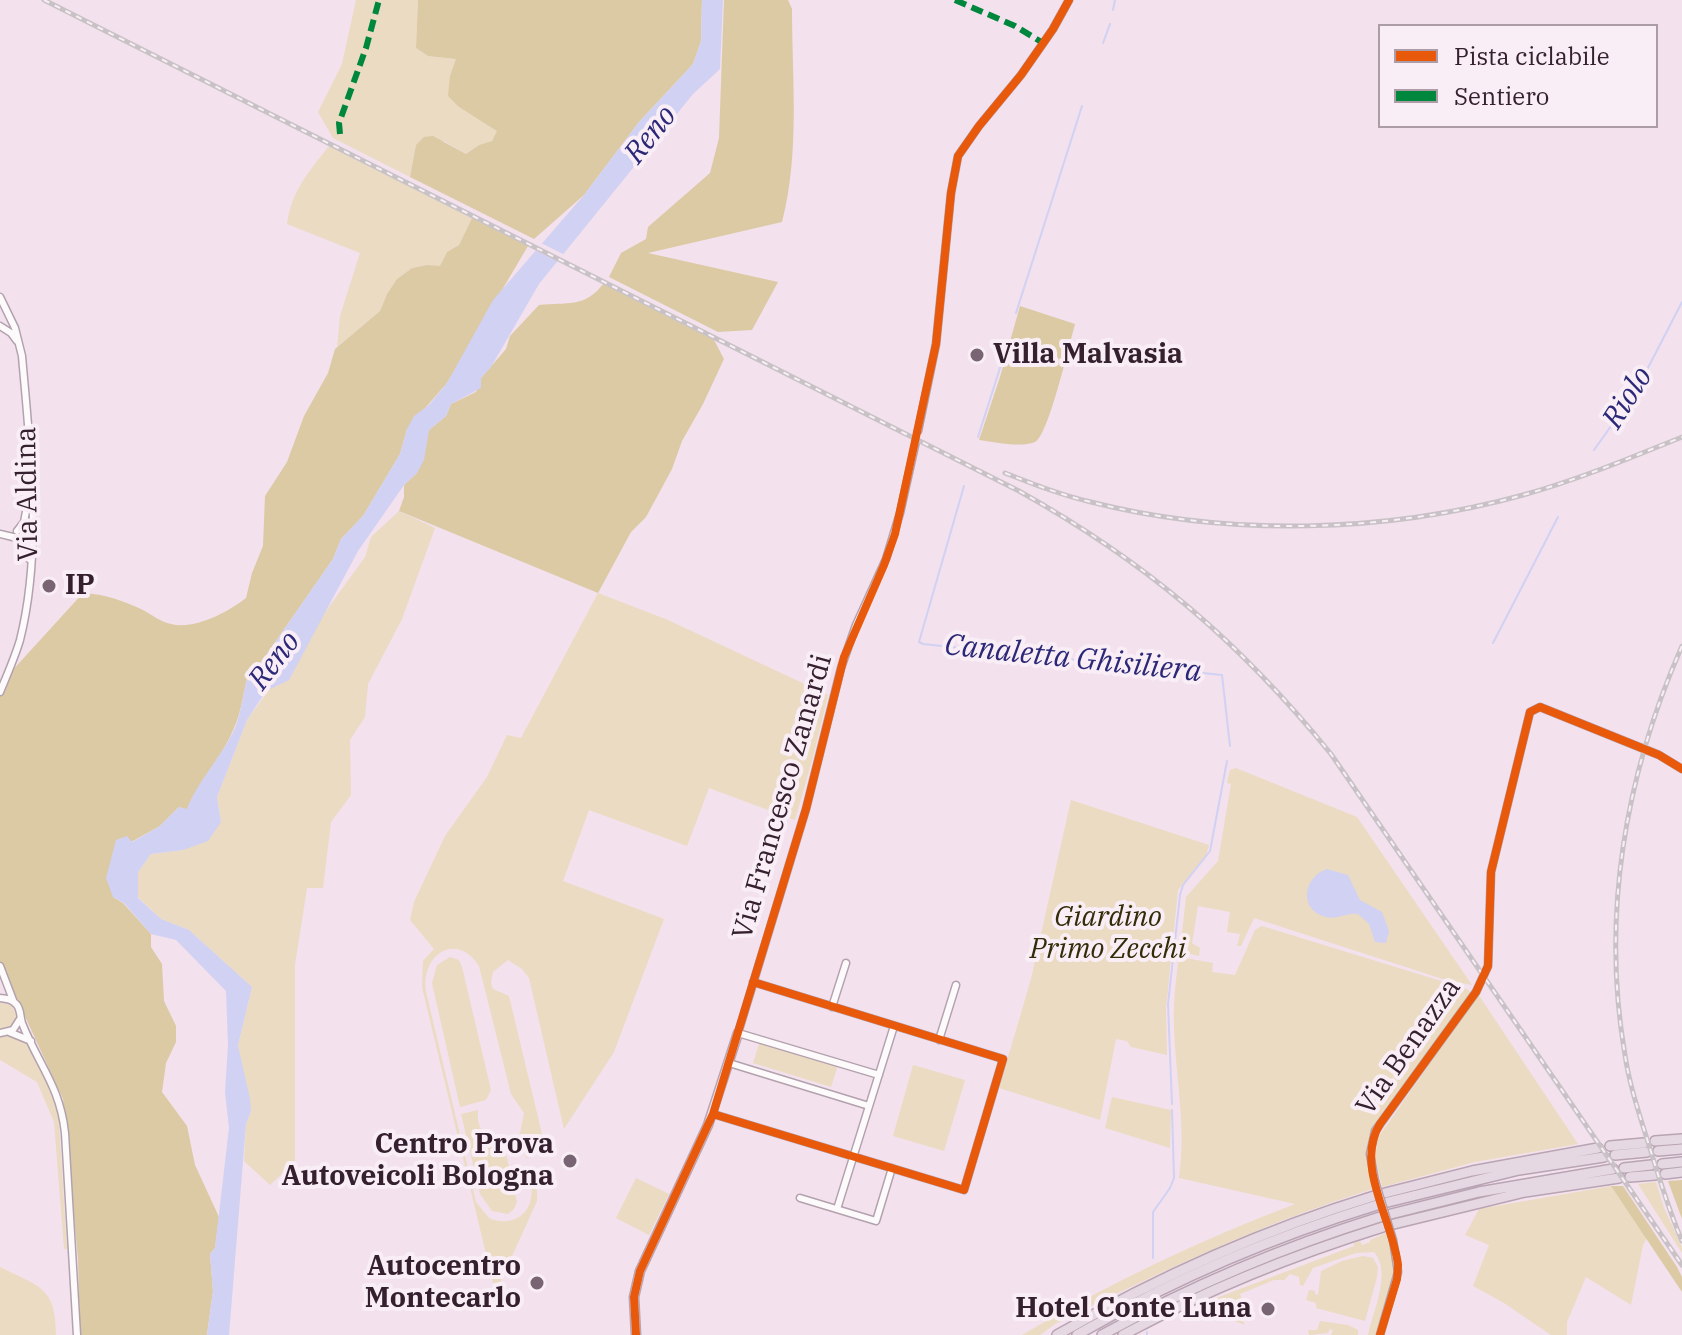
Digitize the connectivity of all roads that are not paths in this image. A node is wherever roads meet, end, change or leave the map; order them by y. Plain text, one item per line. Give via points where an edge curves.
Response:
1 (1069, 0) edge
2 (0, 297) edge
3 (0, 326) edge
4 (22, 356) junction
5 (918, 431) dead end
6 (916, 441) dead end
7 (30, 481) junction
8 (1, 534) edge
9 (32, 534) junction
10 (17, 535) junction
11 (31, 565) junction
12 (0, 692) edge
13 (1682, 769) edge
14 (846, 963) dead end
15 (0, 966) edge
16 (0, 973) edge
17 (753, 982) junction
18 (956, 985) dead end
19 (0, 987) edge
20 (0, 998) edge
21 (15, 1003) junction
22 (832, 1007) junction
23 (20, 1019) junction
24 (894, 1026) junction
25 (9, 1032) junction
26 (0, 1033) edge
27 (738, 1033) junction
28 (939, 1040) junction
29 (33, 1043) junction
30 (729, 1063) junction
31 (879, 1075) junction
32 (869, 1106) junction
33 (713, 1114) junction
34 (1682, 1139) edge
35 (1645, 1147) dead end
36 (1682, 1149) edge
37 (1612, 1151) dead end
38 (1601, 1152) dead end
39 (853, 1157) junction
40 (1682, 1162) edge
41 (892, 1168) junction
42 (1624, 1168) dead end
43 (1658, 1169) junction
44 (1682, 1172) edge
45 (1616, 1174) dead end
46 (1630, 1177) dead end
47 (800, 1198) dead end
48 (1386, 1198) dead end
49 (837, 1209) junction
50 (1387, 1221) junction
51 (77, 1335) edge
52 (636, 1335) edge
53 (1057, 1335) edge
54 (1077, 1335) edge
55 (1102, 1335) edge
56 (1123, 1335) edge
57 (1380, 1335) edge

1 - 5 street via 1021,75 958,156 936,344
2 - 4 street, Via Aldina
3 - 4 street via 15,337
4 - 7 street, Via Aldina
6 - 17 street, Via Francesco Zanardi via 895,534 844,657 806,809
7 - 9 street, Via Aldina
7 - 10 street
8 - 10 street
9 - 10 street
9 - 11 street, Via Aldina
10 - 11 street
11 - 12 street, Via Aldina via 19,643
13 - 57 street, Via Benazza, bridge via 1540,707 1530,712 1491,872 1488,966 1476,992 1375,1131 1370,1150 1398,1272
14 - 22 street
15 - 21 street
16 - 19 street
17 - 22 street, Via Francesco Zanardi
17 - 27 street, Via Francesco Zanardi
18 - 28 street
20 - 21 street
21 - 23 street
22 - 24 street, Via Francesco Zanardi
23 - 25 street
23 - 29 street
24 - 28 street, Via Francesco Zanardi
24 - 31 street
25 - 26 street
25 - 29 street
27 - 30 main road, Via Francesco Zanardi
27 - 31 street
28 - 41 street, Via Francesco Zanardi via 1003,1059 964,1190
29 - 51 street via 63,1117
30 - 32 street
30 - 33 main road, Via Francesco Zanardi
31 - 32 street
32 - 39 street
33 - 39 street, Via Francesco Zanardi
33 - 52 main road, Via Francesco Zanardi via 640,1271 634,1297
34 - 36 highway via 1657,1146
35 - 37 highway
38 - 48 highway via 1486,1167
39 - 41 street, Via Francesco Zanardi
39 - 49 street
40 - 43 highway
41 - 49 street via 876,1221
42 - 43 highway
43 - 44 highway
43 - 46 highway
45 - 50 highway via 1523,1183
47 - 49 street
50 - 55 highway via 1301,1244 1230,1272
50 - 56 highway via 1244,1277
53 - 54 highway via 1217,1254 1292,1223 1375,1201 1228,1259

